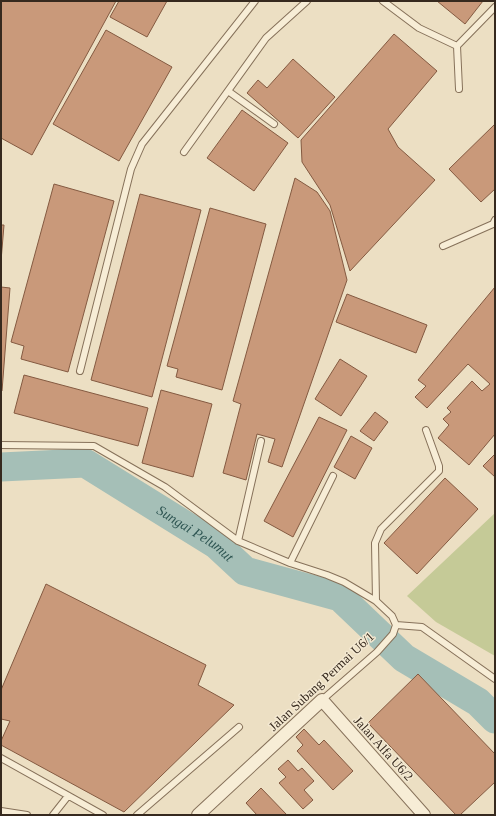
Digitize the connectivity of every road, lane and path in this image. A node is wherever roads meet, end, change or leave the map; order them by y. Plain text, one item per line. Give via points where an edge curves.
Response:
1 (255, 1) edge
2 (308, 1) edge
3 (383, 1) edge
4 (495, 7) edge
5 (458, 46) junction
6 (459, 89) dead end
7 (228, 91) junction
8 (274, 124) dead end
9 (184, 152) dead end
10 (495, 220) edge
11 (443, 246) dead end
12 (80, 371) dead end
13 (426, 430) dead end
14 (261, 441) dead end
15 (1, 445) edge
16 (333, 476) dead end
17 (238, 541) junction
18 (290, 563) junction
19 (376, 601) junction
20 (396, 625) junction
21 (495, 679) edge
22 (322, 700) junction
23 (238, 727) dead end
24 (1, 758) edge
25 (68, 796) junction
26 (1, 811) edge
27 (100, 814) edge
28 (27, 815) edge
29 (53, 815) edge
30 (137, 815) edge
31 (198, 815) edge
32 (424, 815) edge

1 - 12 lane via 142,144 131,169
2 - 7 lane via 266,38
3 - 5 lane via 419,28
4 - 5 lane
5 - 6 lane
7 - 8 lane
7 - 9 lane
10 - 11 lane via 493,224
13 - 19 lane via 439,471 377,536
14 - 17 lane
15 - 17 lane, Jalan Subang Permai U6/1 via 94,446 165,487
16 - 18 lane
17 - 18 lane, Jalan Subang Permai U6/1
18 - 19 lane, Jalan Subang Permai U6/1 via 339,580
19 - 20 lane, Jalan Subang Permai U6/1 via 392,616
20 - 21 lane via 422,627
20 - 22 lane, Jalan Subang Permai U6/1 via 393,634 377,652
22 - 31 street, Jalan Subang Permai U6/1
22 - 32 street, Jalan Alfa U6/2
23 - 30 lane
24 - 25 lane
25 - 27 lane
25 - 29 lane
26 - 28 lane

